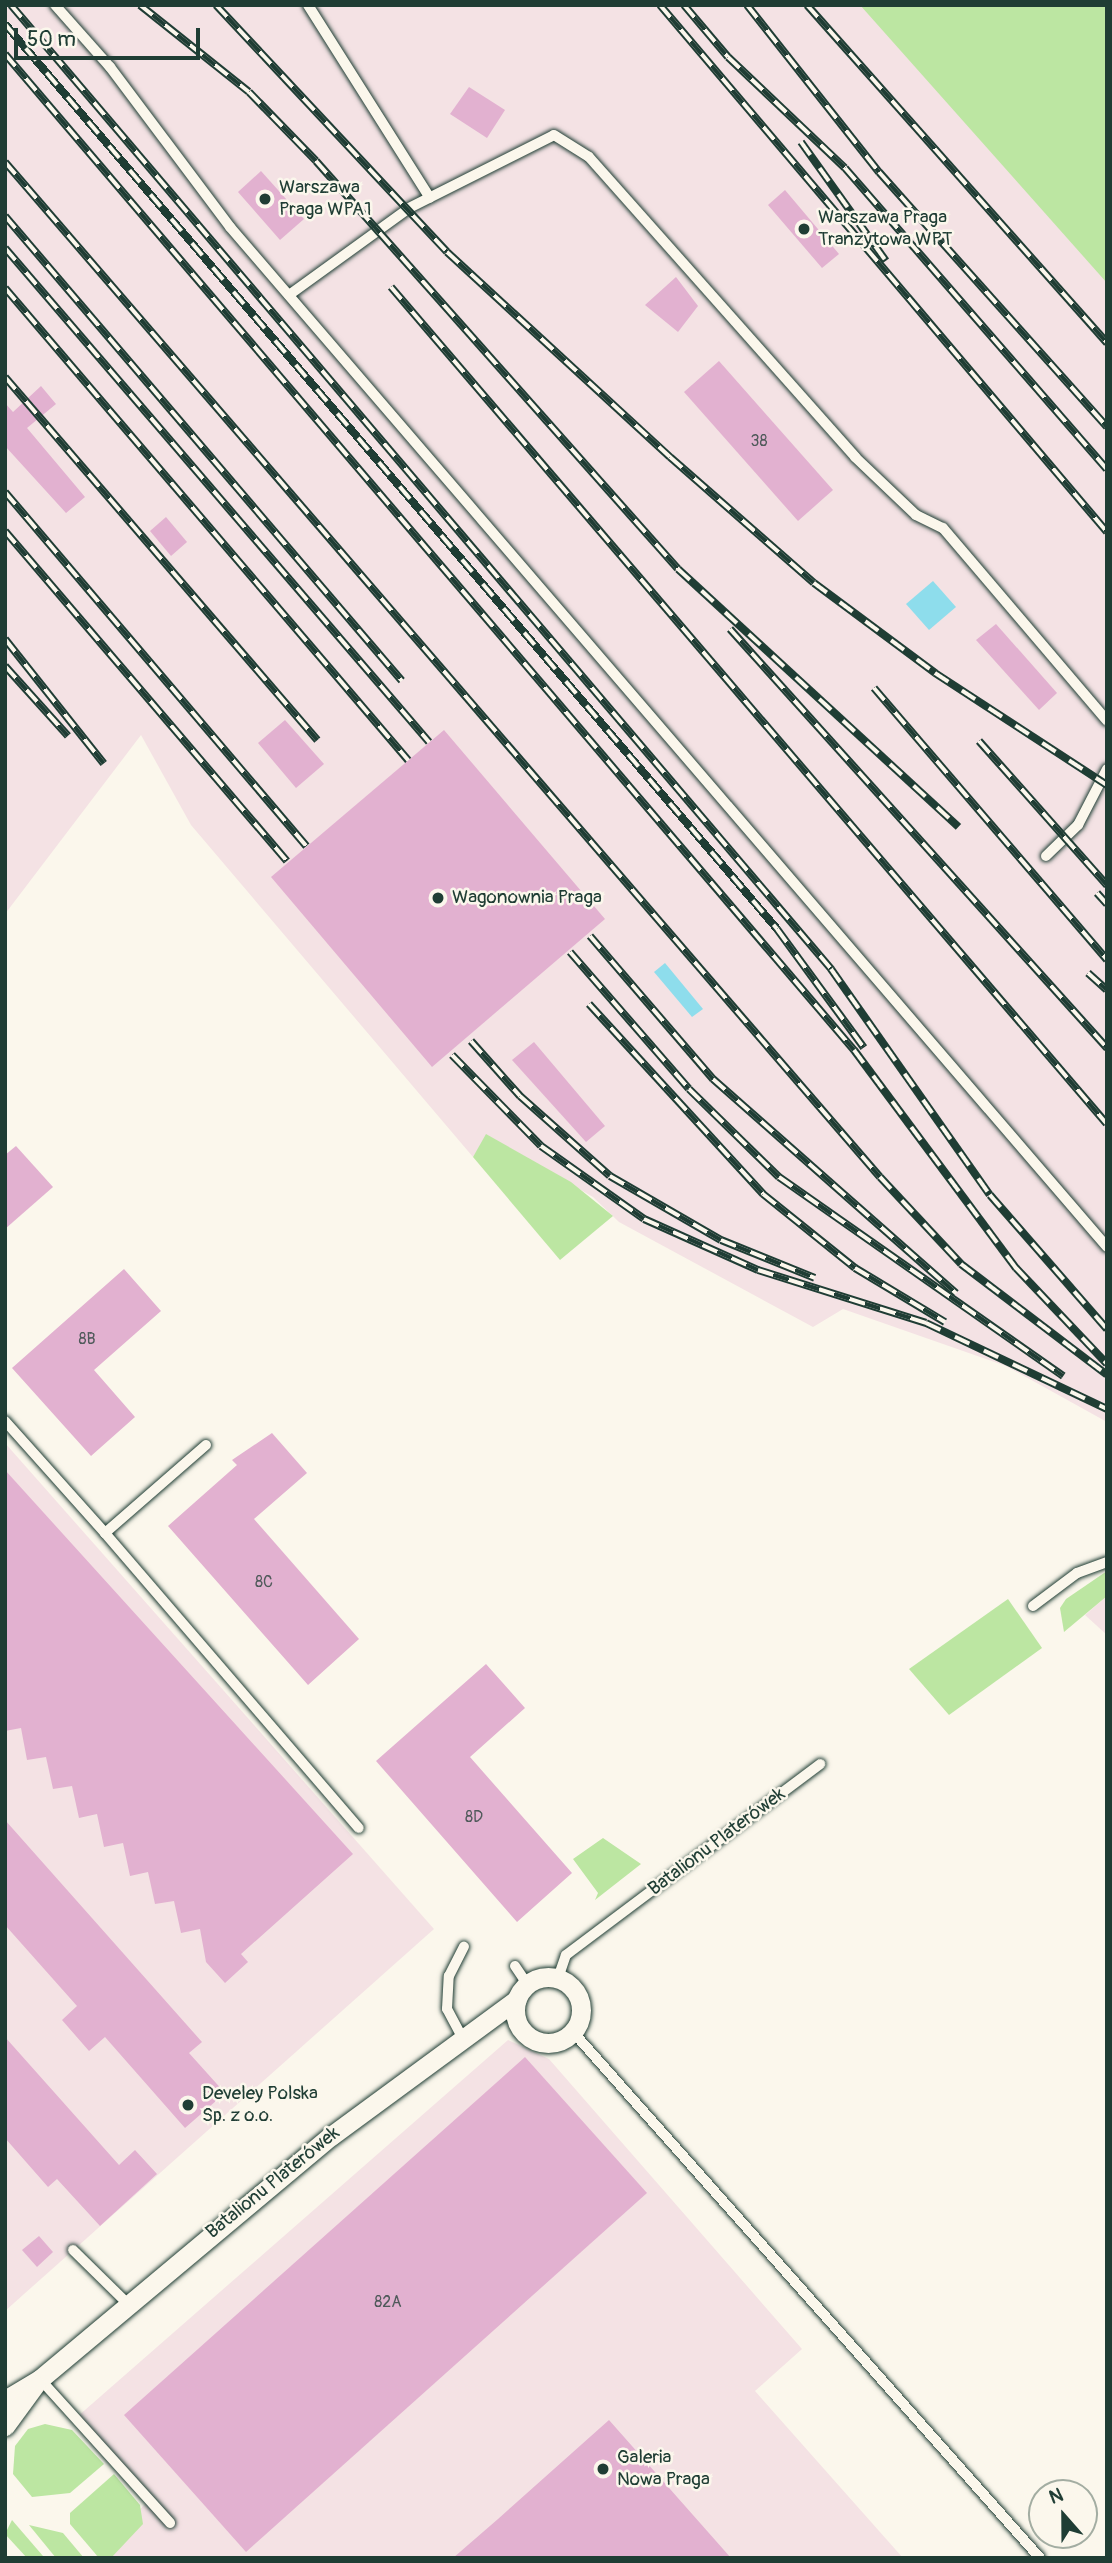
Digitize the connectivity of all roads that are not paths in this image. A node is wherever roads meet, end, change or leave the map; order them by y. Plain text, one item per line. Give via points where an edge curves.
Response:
1 (55, 5) edge
2 (309, 5) edge
3 (430, 198) junction
4 (289, 295) junction
5 (1107, 720) edge
6 (1107, 768) edge
7 (1046, 856) dead end
8 (1107, 1247) edge
9 (5, 1421) edge
10 (206, 1445) dead end
11 (106, 1533) junction
12 (1107, 1562) edge
13 (1033, 1606) dead end
14 (820, 1764) dead end
15 (359, 1828) dead end
16 (464, 1947) dead end
17 (515, 1966) dead end
18 (558, 1978) junction
19 (522, 1992) junction
20 (573, 2032) junction
21 (462, 2037) junction
22 (73, 2250) dead end
23 (127, 2303) junction
24 (40, 2379) junction
25 (5, 2399) edge
26 (5, 2426) edge
27 (170, 2523) dead end
28 (1040, 2558) edge

1 - 4 lane
2 - 3 lane
3 - 4 lane
3 - 5 lane via 554,135 589,157 855,457 916,515 943,528
4 - 8 lane
6 - 7 lane via 1078,825
9 - 11 lane
10 - 11 lane
11 - 15 lane
12 - 13 lane via 1077,1573
14 - 18 lane, Batalionu Platerówek via 566,1955
16 - 21 lane via 449,1976 447,2009
17 - 19 lane
18 - 19 street, Batalionu Platerówek
18 - 20 street via 581,2001
19 - 20 street via 517,2022 531,2039 554,2043
19 - 21 street, Batalionu Platerówek
20 - 28 lane
21 - 23 street, Batalionu Platerówek
22 - 23 lane
23 - 24 street, Batalionu Platerówek
24 - 25 street, Batalionu Platerówek
24 - 26 street, Batalionu Platerówek
24 - 27 lane

